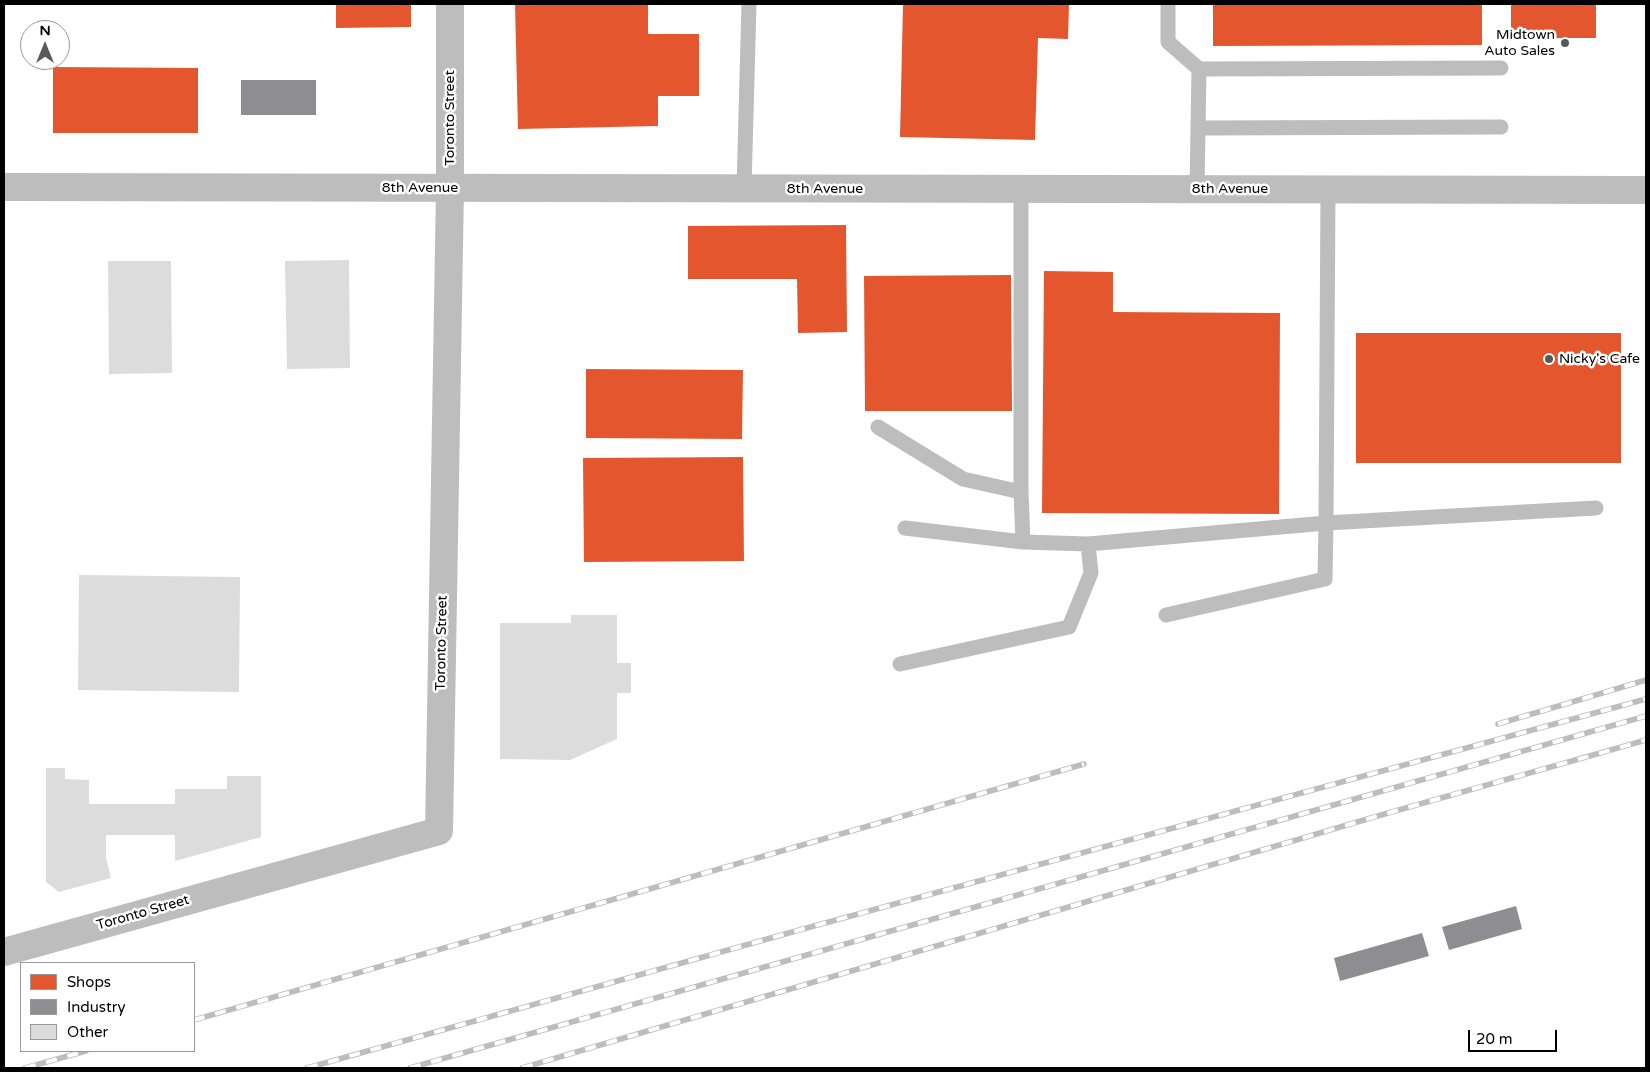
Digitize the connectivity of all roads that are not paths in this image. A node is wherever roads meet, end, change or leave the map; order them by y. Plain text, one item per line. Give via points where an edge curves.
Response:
1 (450, 4) edge
2 (750, 4) edge
3 (1168, 4) edge
4 (1501, 68) dead end
5 (1199, 69) junction
6 (1501, 127) dead end
7 (1198, 128) junction
8 (4, 187) edge
9 (450, 188) junction
10 (744, 188) junction
11 (1021, 189) junction
12 (1197, 189) junction
13 (1328, 190) junction
14 (1646, 190) edge
15 (878, 427) dead end
16 (1021, 492) junction
17 (1596, 508) dead end
18 (1326, 523) junction
19 (905, 528) dead end
20 (1023, 542) junction
21 (1088, 544) junction
22 (1166, 615) dead end
23 (900, 664) dead end
24 (4, 952) edge

1 - 9 street, Toronto Street
2 - 10 lane
3 - 5 lane via 1168,42
4 - 5 lane
5 - 7 lane
6 - 7 lane
7 - 12 lane
8 - 9 street, 8th Avenue
9 - 10 street, 8th Avenue
9 - 24 street, Toronto Street via 439,831
10 - 11 street, 8th Avenue
11 - 12 street, 8th Avenue
11 - 16 lane
12 - 13 street, 8th Avenue
13 - 14 street, 8th Avenue
13 - 18 lane
15 - 16 lane via 963,479
16 - 20 lane
17 - 18 lane
18 - 21 lane
18 - 22 lane via 1325,579
19 - 20 lane
20 - 21 lane
21 - 23 lane via 1091,573 1069,627

